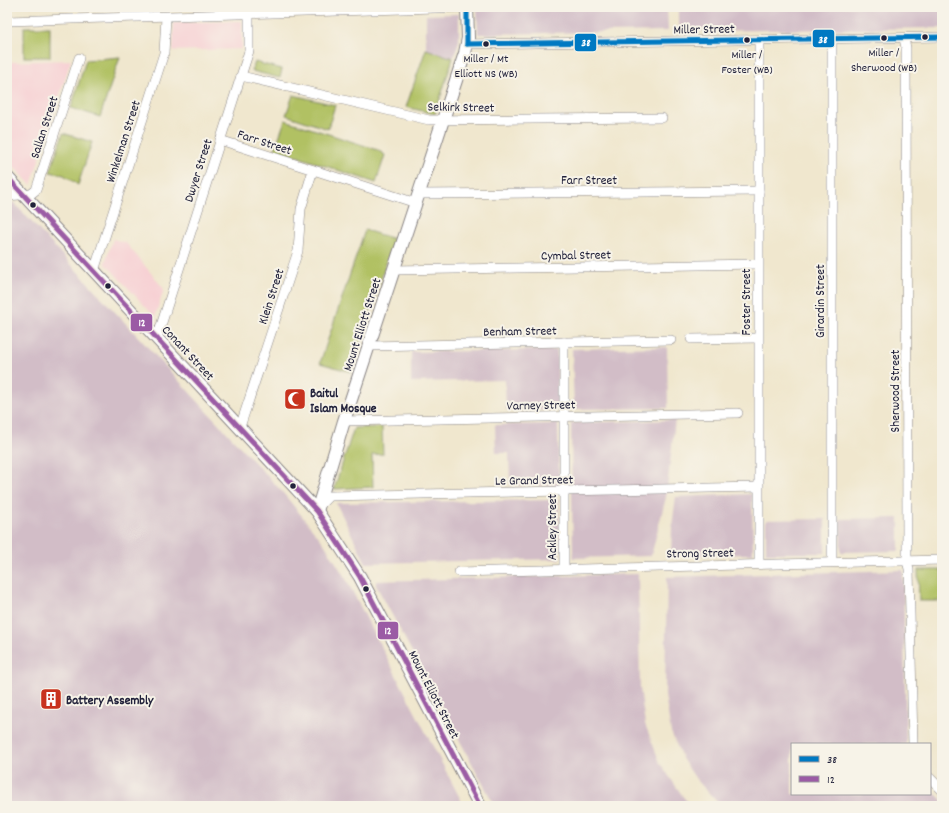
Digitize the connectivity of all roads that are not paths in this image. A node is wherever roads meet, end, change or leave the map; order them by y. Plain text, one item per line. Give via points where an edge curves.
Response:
1 (467, 7) edge
2 (249, 11) edge
3 (166, 17) junction
4 (7, 21) edge
5 (942, 37) edge
6 (904, 38) junction
7 (832, 39) junction
8 (758, 40) junction
9 (467, 44) junction
10 (79, 58) dead end
11 (241, 76) junction
12 (662, 118) dead end
13 (443, 120) junction
14 (220, 140) junction
15 (313, 170) junction
16 (7, 177) edge
17 (759, 190) junction
18 (7, 196) edge
19 (24, 196) junction
20 (417, 199) junction
21 (758, 264) junction
22 (394, 270) junction
23 (94, 271) junction
24 (157, 338) junction
25 (758, 338) junction
26 (691, 339) dead end
27 (671, 340) dead end
28 (564, 342) junction
29 (369, 346) junction
30 (738, 413) dead end
31 (564, 417) junction
32 (344, 421) junction
33 (240, 427) junction
34 (758, 487) junction
35 (565, 491) junction
36 (317, 511) junction
37 (942, 560) edge
38 (907, 561) junction
39 (832, 562) junction
40 (758, 564) junction
41 (564, 568) junction
42 (459, 572) dead end
43 (913, 743) edge
44 (931, 779) edge
45 (942, 790) edge
46 (480, 806) edge

1 - 2 street
1 - 9 main road, Mount Elliott Street
2 - 3 street
2 - 11 street, Dwyer Street via 249,51
3 - 4 street
3 - 23 street, Winkelman Street via 164,53
5 - 6 street, Miller Street
6 - 7 street, Miller Street
6 - 38 street, Sherwood Street
7 - 8 street, Miller Street
7 - 39 street, Girardin Street
8 - 9 street, Miller Street
8 - 17 street, Foster Street
9 - 13 main road, Mount Elliott Street
10 - 19 street, Sallan Street via 36,190
11 - 13 street, Selkirk Street via 429,120
11 - 14 street, Dwyer Street
12 - 13 street, Selkirk Street
13 - 20 main road, Mount Elliott Street
14 - 15 street, Farr Street
14 - 24 street, Dwyer Street
15 - 20 street, Farr Street
15 - 33 street, Klein Street via 301,210 298,251
16 - 19 main road, Conant Street
17 - 20 street, Farr Street
17 - 21 street, Foster Street
18 - 19 street
19 - 23 main road, Conant Street
20 - 22 main road, Mount Elliott Street
21 - 22 street, Cymbal Street
21 - 25 street, Foster Street
22 - 29 main road, Mount Elliott Street
23 - 24 main road, Conant Street
24 - 33 main road, Conant Street
25 - 26 street
25 - 34 street, Foster Street
27 - 28 street, Benham Street
28 - 29 street, Benham Street
28 - 31 street, Ackley Street
29 - 32 main road, Mount Elliott Street
30 - 31 street, Varney Street
31 - 32 street, Varney Street
31 - 35 street, Ackley Street
32 - 36 main road, Mount Elliott Street
33 - 36 main road, Conant Street
34 - 35 street, Le Grand Street
34 - 40 street, Foster Street
35 - 36 street, Le Grand Street via 330,496 321,502
35 - 41 street, Ackley Street
36 - 46 main road, Mount Elliott Street via 360,577
37 - 38 street, Strong Street
38 - 39 street, Strong Street
38 - 43 street, Sherwood Street
39 - 40 street, Strong Street
40 - 41 street, Strong Street
41 - 42 street, Strong Street
44 - 45 street

